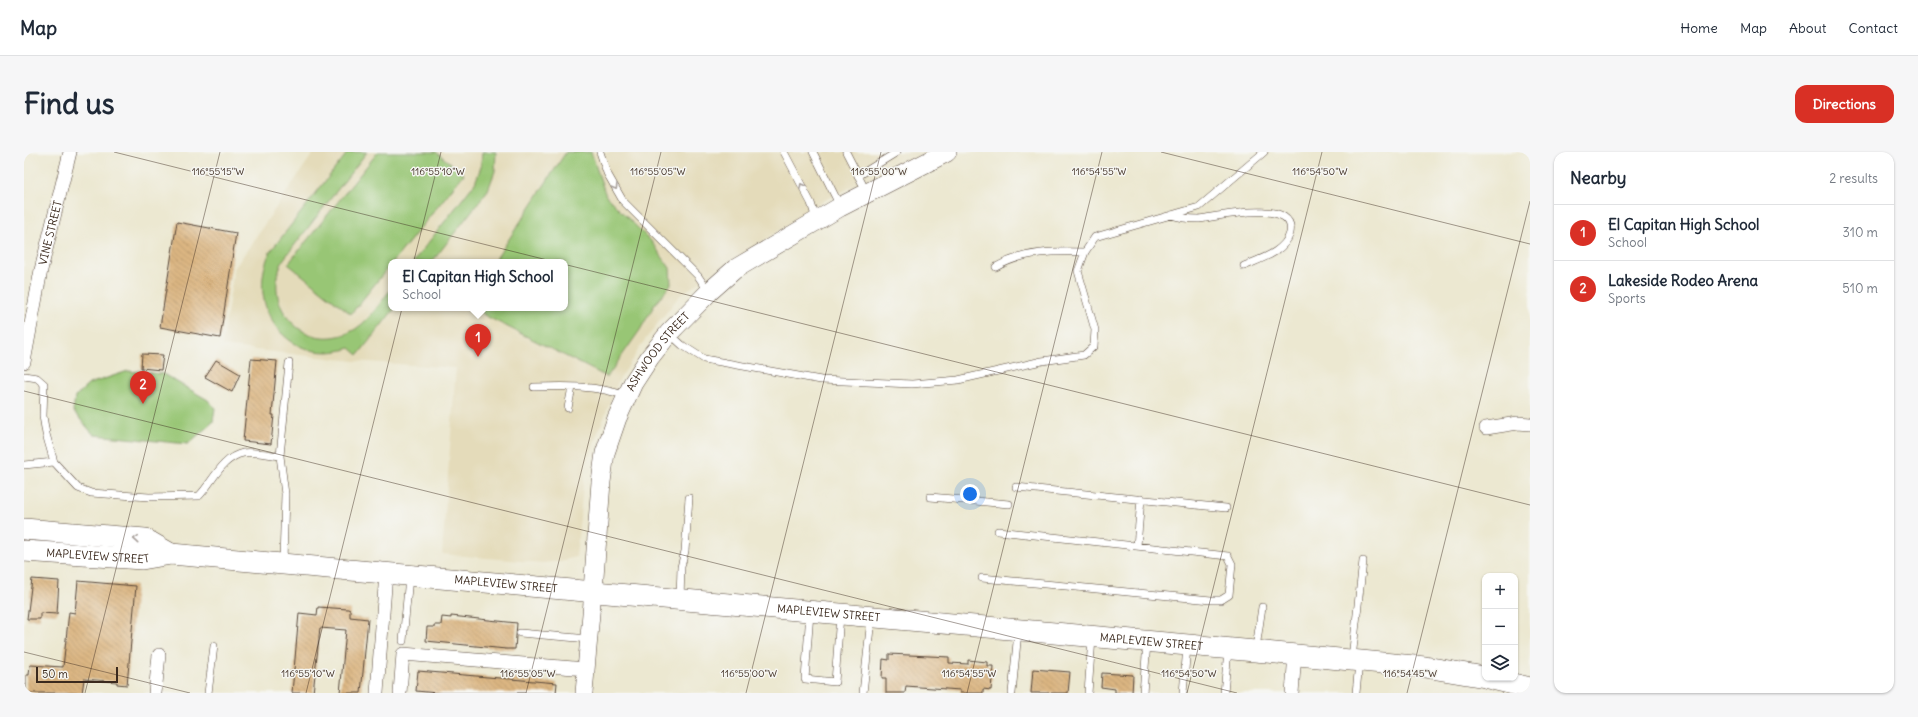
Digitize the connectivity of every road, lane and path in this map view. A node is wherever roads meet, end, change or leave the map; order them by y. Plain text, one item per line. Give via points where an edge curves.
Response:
1 (70, 152) edge
2 (600, 152) edge
3 (784, 152) edge
4 (813, 152) edge
5 (846, 152) edge
6 (897, 152) edge
7 (947, 152) edge
8 (1264, 152) edge
9 (858, 176) junction
10 (867, 194) junction
11 (840, 208) junction
12 (1171, 216) junction
13 (817, 221) junction
14 (1085, 252) junction
15 (1244, 266) dead end
16 (996, 267) dead end
17 (709, 292) junction
18 (670, 334) junction
19 (24, 362) edge
20 (289, 363) dead end
21 (24, 376) edge
22 (534, 386) dead end
23 (572, 387) junction
24 (627, 396) junction
25 (568, 408) dead end
26 (1530, 424) edge
27 (1486, 428) dead end
28 (280, 456) junction
29 (54, 462) junction
30 (24, 465) edge
31 (1016, 487) dead end
32 (930, 497) dead end
33 (689, 498) dead end
34 (1141, 499) junction
35 (1009, 504) dead end
36 (1226, 508) dead end
37 (24, 530) edge
38 (998, 531) dead end
39 (1137, 546) junction
40 (24, 550) edge
41 (171, 554) junction
42 (1363, 561) dead end
43 (283, 564) junction
44 (386, 573) junction
45 (409, 575) junction
46 (982, 578) dead end
47 (593, 592) junction
48 (680, 599) junction
49 (1262, 607) dead end
50 (810, 611) junction
51 (840, 614) junction
52 (871, 616) junction
53 (1018, 630) junction
54 (520, 633) dead end
55 (1092, 636) junction
56 (589, 639) junction
57 (403, 641) dead end
58 (1148, 641) junction
59 (1188, 645) junction
60 (214, 646) dead end
61 (1228, 648) junction
62 (1255, 651) junction
63 (1296, 654) junction
64 (159, 655) dead end
65 (1356, 660) junction
66 (586, 669) junction
67 (1482, 677) edge
68 (1499, 681) edge
69 (1530, 688) edge
70 (155, 693) edge
71 (208, 693) edge
72 (377, 693) edge
73 (400, 693) edge
74 (584, 693) edge
75 (863, 693) edge
76 (1012, 693) edge
77 (1088, 693) edge
78 (1143, 693) edge
79 (1183, 693) edge
80 (1224, 693) edge
81 (1292, 693) edge
82 (1356, 693) edge

1 - 19 street, VINE STREET via 41,270
2 -> 17 lane via 607,173 623,201 698,276
13 -> 3 lane via 811,203
4 - 11 lane
5 - 9 lane
6 - 9 lane
7 - 10 main road, ASHWOOD STREET
8 - 12 lane via 1199,207
9 - 10 lane
10 - 11 main road, ASHWOOD STREET
11 - 13 main road, ASHWOOD STREET
12 - 14 lane via 1095,237
12 - 15 lane via 1196,219 1250,212 1268,211 1281,214 1288,221 1290,232 1286,242 1274,253
13 - 17 main road, ASHWOOD STREET via 735,269
14 - 16 lane via 1031,254 1009,260
14 - 18 lane via 1078,271 1095,330 1094,346 1084,355 1042,361 958,380 920,384 821,380 704,359
17 - 18 main road, ASHWOOD STREET
18 - 24 main road, ASHWOOD STREET via 650,357
20 - 28 lane
21 - 29 lane via 37,378 44,384 43,416
22 - 23 lane
23 - 24 lane via 602,389
23 - 25 lane
24 - 47 main road, ASHWOOD STREET via 606,453 601,482
26 - 27 street via 1518,423
28 - 29 lane via 243,452 227,461 209,486 199,496 193,497 91,493 78,488
28 - 43 lane via 284,494
29 - 30 lane
31 - 34 lane
32 - 35 lane
33 - 48 lane
34 - 36 lane
34 - 39 lane
41 -> 37 main road, MAPLEVIEW STREET via 145,539
38 - 39 lane
39 - 46 lane via 1228,556 1232,564 1229,595 1216,600
40 - 41 main road, MAPLEVIEW STREET via 142,559
41 - 43 main road, MAPLEVIEW STREET
42 - 65 lane
43 - 44 main road, MAPLEVIEW STREET
44 - 45 main road, MAPLEVIEW STREET
44 - 72 street
45 - 47 main road, MAPLEVIEW STREET
45 - 57 lane
47 - 48 main road, MAPLEVIEW STREET
47 - 56 street, ASHWOOD STREET
48 - 50 main road, MAPLEVIEW STREET
49 - 62 lane
50 - 51 main road, MAPLEVIEW STREET
50 - 51 lane via 805,679 828,682 835,682
51 - 52 main road, MAPLEVIEW STREET
52 - 53 main road, MAPLEVIEW STREET
52 - 75 lane
53 - 55 main road, MAPLEVIEW STREET
53 - 76 lane
54 - 56 lane
55 - 58 main road, MAPLEVIEW STREET
55 - 77 lane
56 - 66 street, ASHWOOD STREET
58 - 59 main road, MAPLEVIEW STREET
58 - 78 lane
59 - 61 main road, MAPLEVIEW STREET
59 - 79 lane
60 - 71 lane
61 - 62 main road, MAPLEVIEW STREET
61 - 80 lane
62 - 63 main road, MAPLEVIEW STREET
63 - 65 main road, MAPLEVIEW STREET
63 - 81 street
64 - 70 street
65 - 67 main road, MAPLEVIEW STREET via 1425,667
65 - 82 lane
66 - 73 street via 403,654
66 - 74 street, ASHWOOD STREET
68 - 69 main road, MAPLEVIEW STREET

